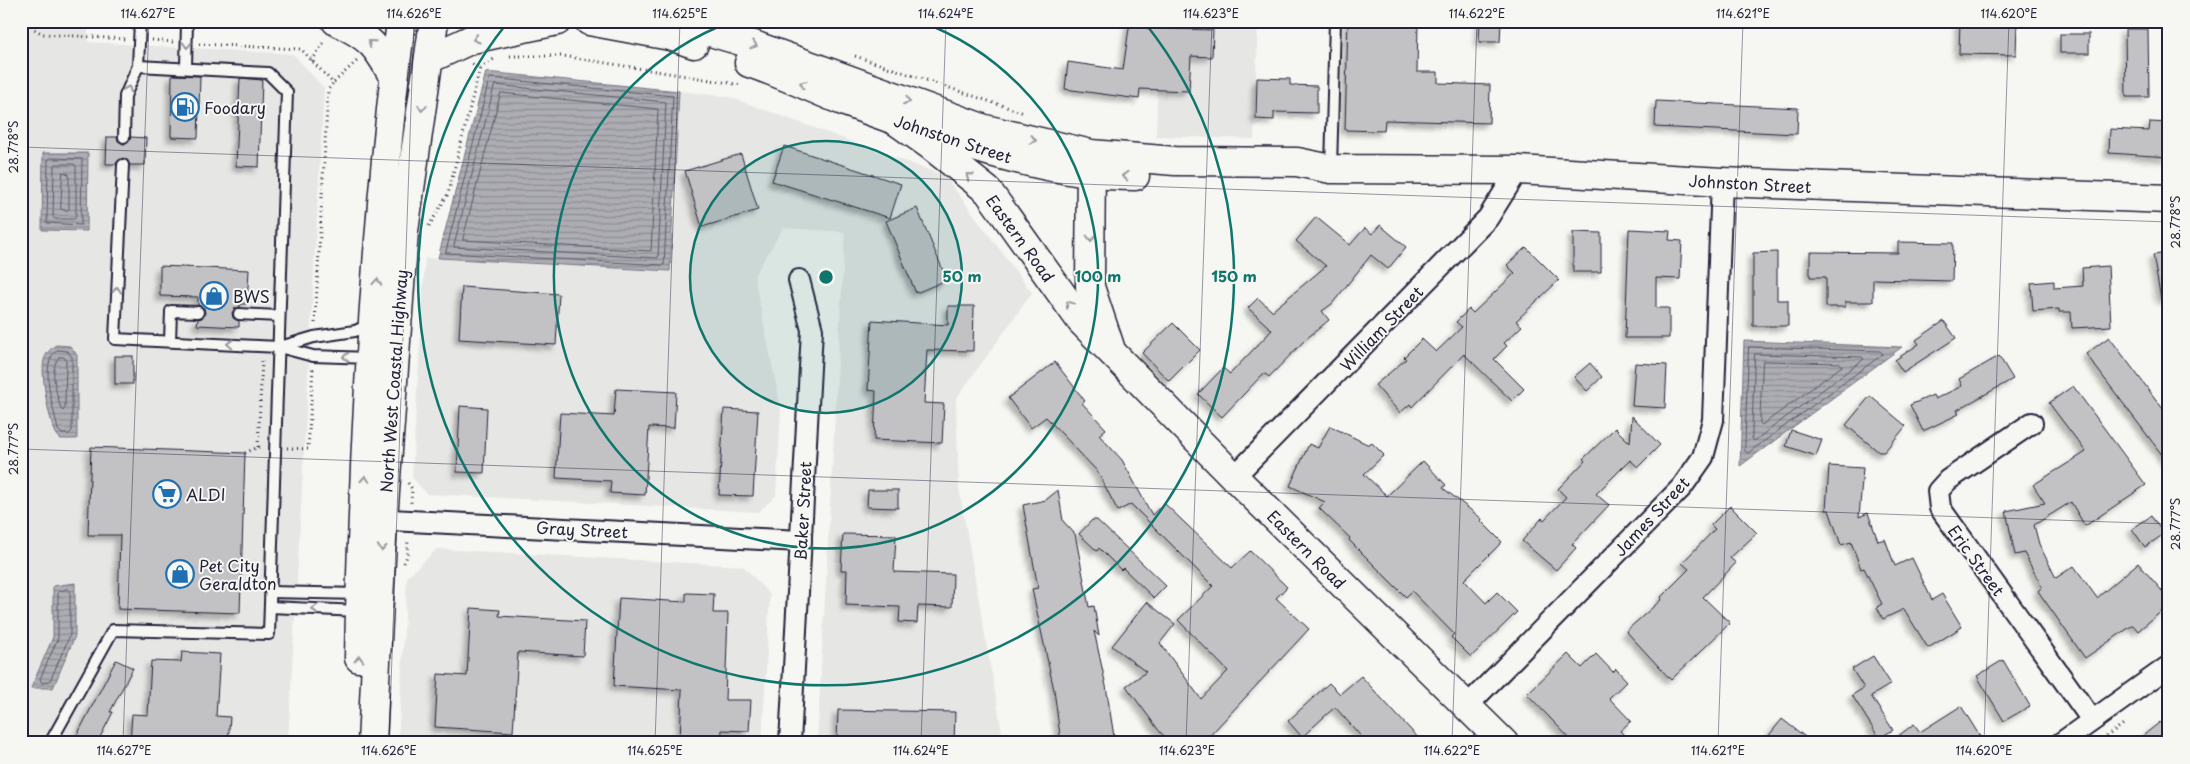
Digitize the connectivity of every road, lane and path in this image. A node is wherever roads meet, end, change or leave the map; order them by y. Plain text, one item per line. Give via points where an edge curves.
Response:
1 (29, 21) edge
2 (140, 21) edge
3 (187, 21) edge
4 (401, 21) edge
5 (434, 21) edge
6 (557, 21) edge
7 (590, 21) edge
8 (674, 21) edge
9 (1335, 21) edge
10 (332, 29) edge
11 (139, 40) junction
12 (187, 42) junction
13 (365, 54) dead end
14 (851, 54) dead end
15 (505, 56) dead end
16 (498, 57) dead end
17 (429, 59) junction
18 (465, 60) dead end
19 (312, 61) junction
20 (138, 66) junction
21 (186, 68) junction
22 (480, 68) junction
23 (394, 78) junction
24 (333, 83) junction
25 (744, 85) dead end
26 (1025, 114) dead end
27 (892, 118) junction
28 (124, 137) dead end
29 (123, 164) dead end
30 (1091, 164) junction
31 (1331, 169) junction
32 (1518, 170) junction
33 (1722, 182) junction
34 (2169, 199) edge
35 (428, 227) dead end
36 (798, 280) dead end
37 (198, 312) dead end
38 (239, 314) dead end
39 (279, 316) junction
40 (374, 317) junction
41 (315, 328) dead end
42 (170, 341) junction
43 (279, 347) junction
44 (1112, 354) junction
45 (262, 357) dead end
46 (383, 359) junction
47 (312, 371) dead end
48 (2032, 423) dead end
49 (308, 449) dead end
50 (245, 453) dead end
51 (408, 473) dead end
52 (1234, 477) junction
53 (412, 492) dead end
54 (373, 519) junction
55 (801, 540) junction
56 (270, 592) junction
57 (360, 603) junction
58 (270, 607) junction
59 (2169, 666) edge
60 (1467, 706) junction
61 (2092, 720) junction
62 (50, 743) edge
63 (355, 743) edge
64 (372, 743) edge
65 (790, 743) edge
66 (1504, 743) edge
67 (2061, 743) edge

1 - 11 path via 43,34
2 - 11 lane
3 - 12 lane
4 - 23 main road, North West Coastal Highway
5 - 17 main road, North West Coastal Highway
6 -> 17 main road via 472,39
27 -> 7 main road, Johnston Street via 670,36
8 -> 30 main road, Johnston Street via 751,44
9 - 31 lane
10 - 19 path
23 -> 10 main road via 378,48 355,30
11 - 12 path
11 - 20 lane
12 - 19 path via 301,50
12 -> 21 lane
13 - 24 path
14 - 26 path
15 - 25 path via 563,56
16 - 22 path
17 -> 46 main road, North West Coastal Highway
18 - 22 path
19 - 24 path
20 - 21 lane
28 -> 20 lane via 125,96
21 - 39 lane via 268,73 287,92
22 - 35 path via 448,194
40 -> 23 main road, North West Coastal Highway
24 - 41 path via 328,90
27 - 30 main road, Johnston Street via 978,148 1058,168
44 -> 27 main road, Eastern Road via 1081,321 988,191
42 -> 29 lane via 115,339
30 - 31 main road, Johnston Street via 1175,160 1297,162
30 -> 44 main road, Eastern Road via 1090,287
31 - 32 main road, Johnston Street
32 - 33 main road, Johnston Street
32 - 52 street, William Street via 1488,218
33 - 34 main road, Johnston Street
33 - 60 street, James Street via 1713,420 1703,457 1682,487
36 - 55 street, Baker Street via 812,330
37 - 42 lane via 171,311
38 - 39 lane
39 - 43 lane
40 - 43 lane via 369,325 355,331 314,337
40 - 46 main road, North West Coastal Highway
43 -> 42 lane
46 -> 43 lane via 313,356
43 - 56 lane
44 - 52 main road, Eastern Road
45 - 50 path via 258,447
46 - 54 main road, North West Coastal Highway
47 - 49 path
48 - 61 street, Eric Street via 1948,480 1938,491 1940,508
51 - 53 path
52 - 60 main road, Eastern Road
54 - 55 street, Gray Street
54 - 57 main road, North West Coastal Highway
54 -> 64 main road, North West Coastal Highway
55 - 65 street, Baker Street
56 - 57 lane
56 - 58 lane
57 -> 58 lane
63 -> 57 main road, North West Coastal Highway
58 - 62 lane via 269,634 113,630
59 - 61 street
60 - 66 main road, Eastern Road
61 - 67 street

